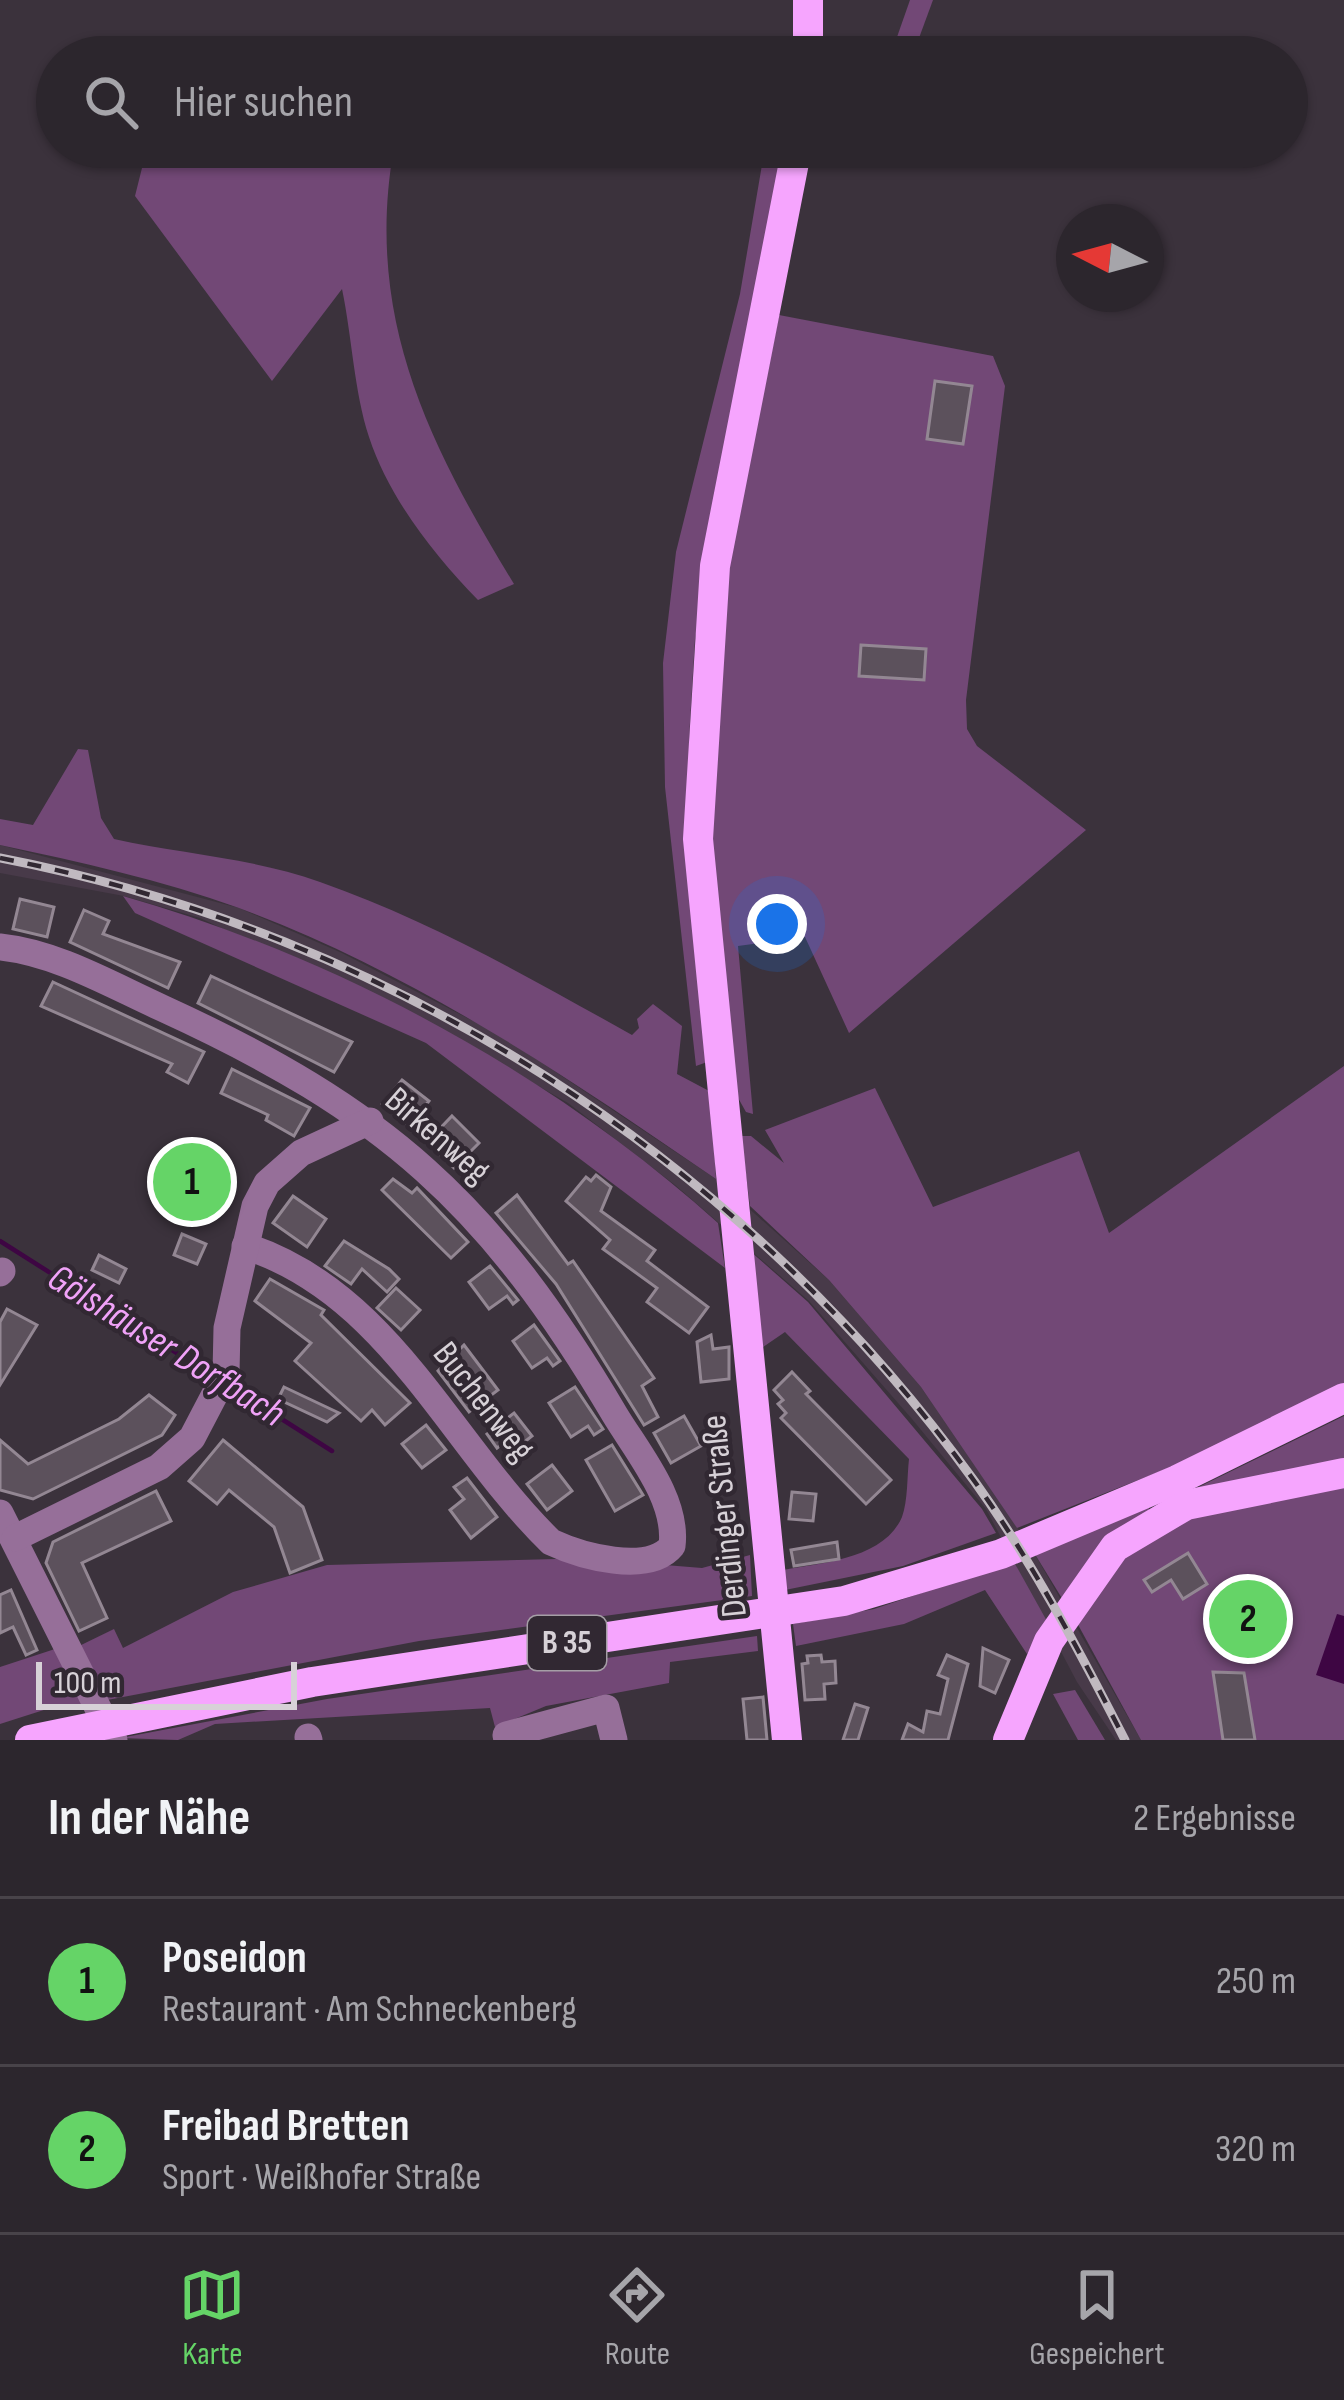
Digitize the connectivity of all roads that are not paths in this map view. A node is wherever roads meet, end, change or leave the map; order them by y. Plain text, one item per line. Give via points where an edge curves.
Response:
1 (808, 0) edge
2 (808, 36) edge
3 (792, 168) edge
4 (0, 947) edge
5 (370, 1121) junction
6 (245, 1246) junction
7 (1344, 1398) edge
8 (1344, 1472) edge
9 (0, 1513) edge
10 (16, 1538) junction
11 (672, 1546) joint
12 (121, 1728) edge
13 (30, 1740) edge
14 (507, 1740) edge
15 (614, 1740) edge
16 (787, 1740) edge
17 (1008, 1740) edge

1 - 2 main road
3 - 16 main road, Derdinger Straße via 715,566 698,839
4 - 5 street, Birkenweg via 66,964 237,1042
5 - 6 street via 281,1167 255,1206
5 - 11 street, Birkenweg via 462,1201 519,1268 658,1487
6 - 10 street via 222,1385 192,1438 159,1467
6 - 11 street, Buchenweg via 301,1272 355,1312 551,1542 651,1560
7 - 12 main road, B 35 via 1001,1554 844,1601 312,1682
8 - 17 main road via 1186,1505 1115,1547 1049,1640
9 - 10 street
10 - 12 street
12 - 13 main road, B 35
14 - 15 street via 547,1720 606,1708

